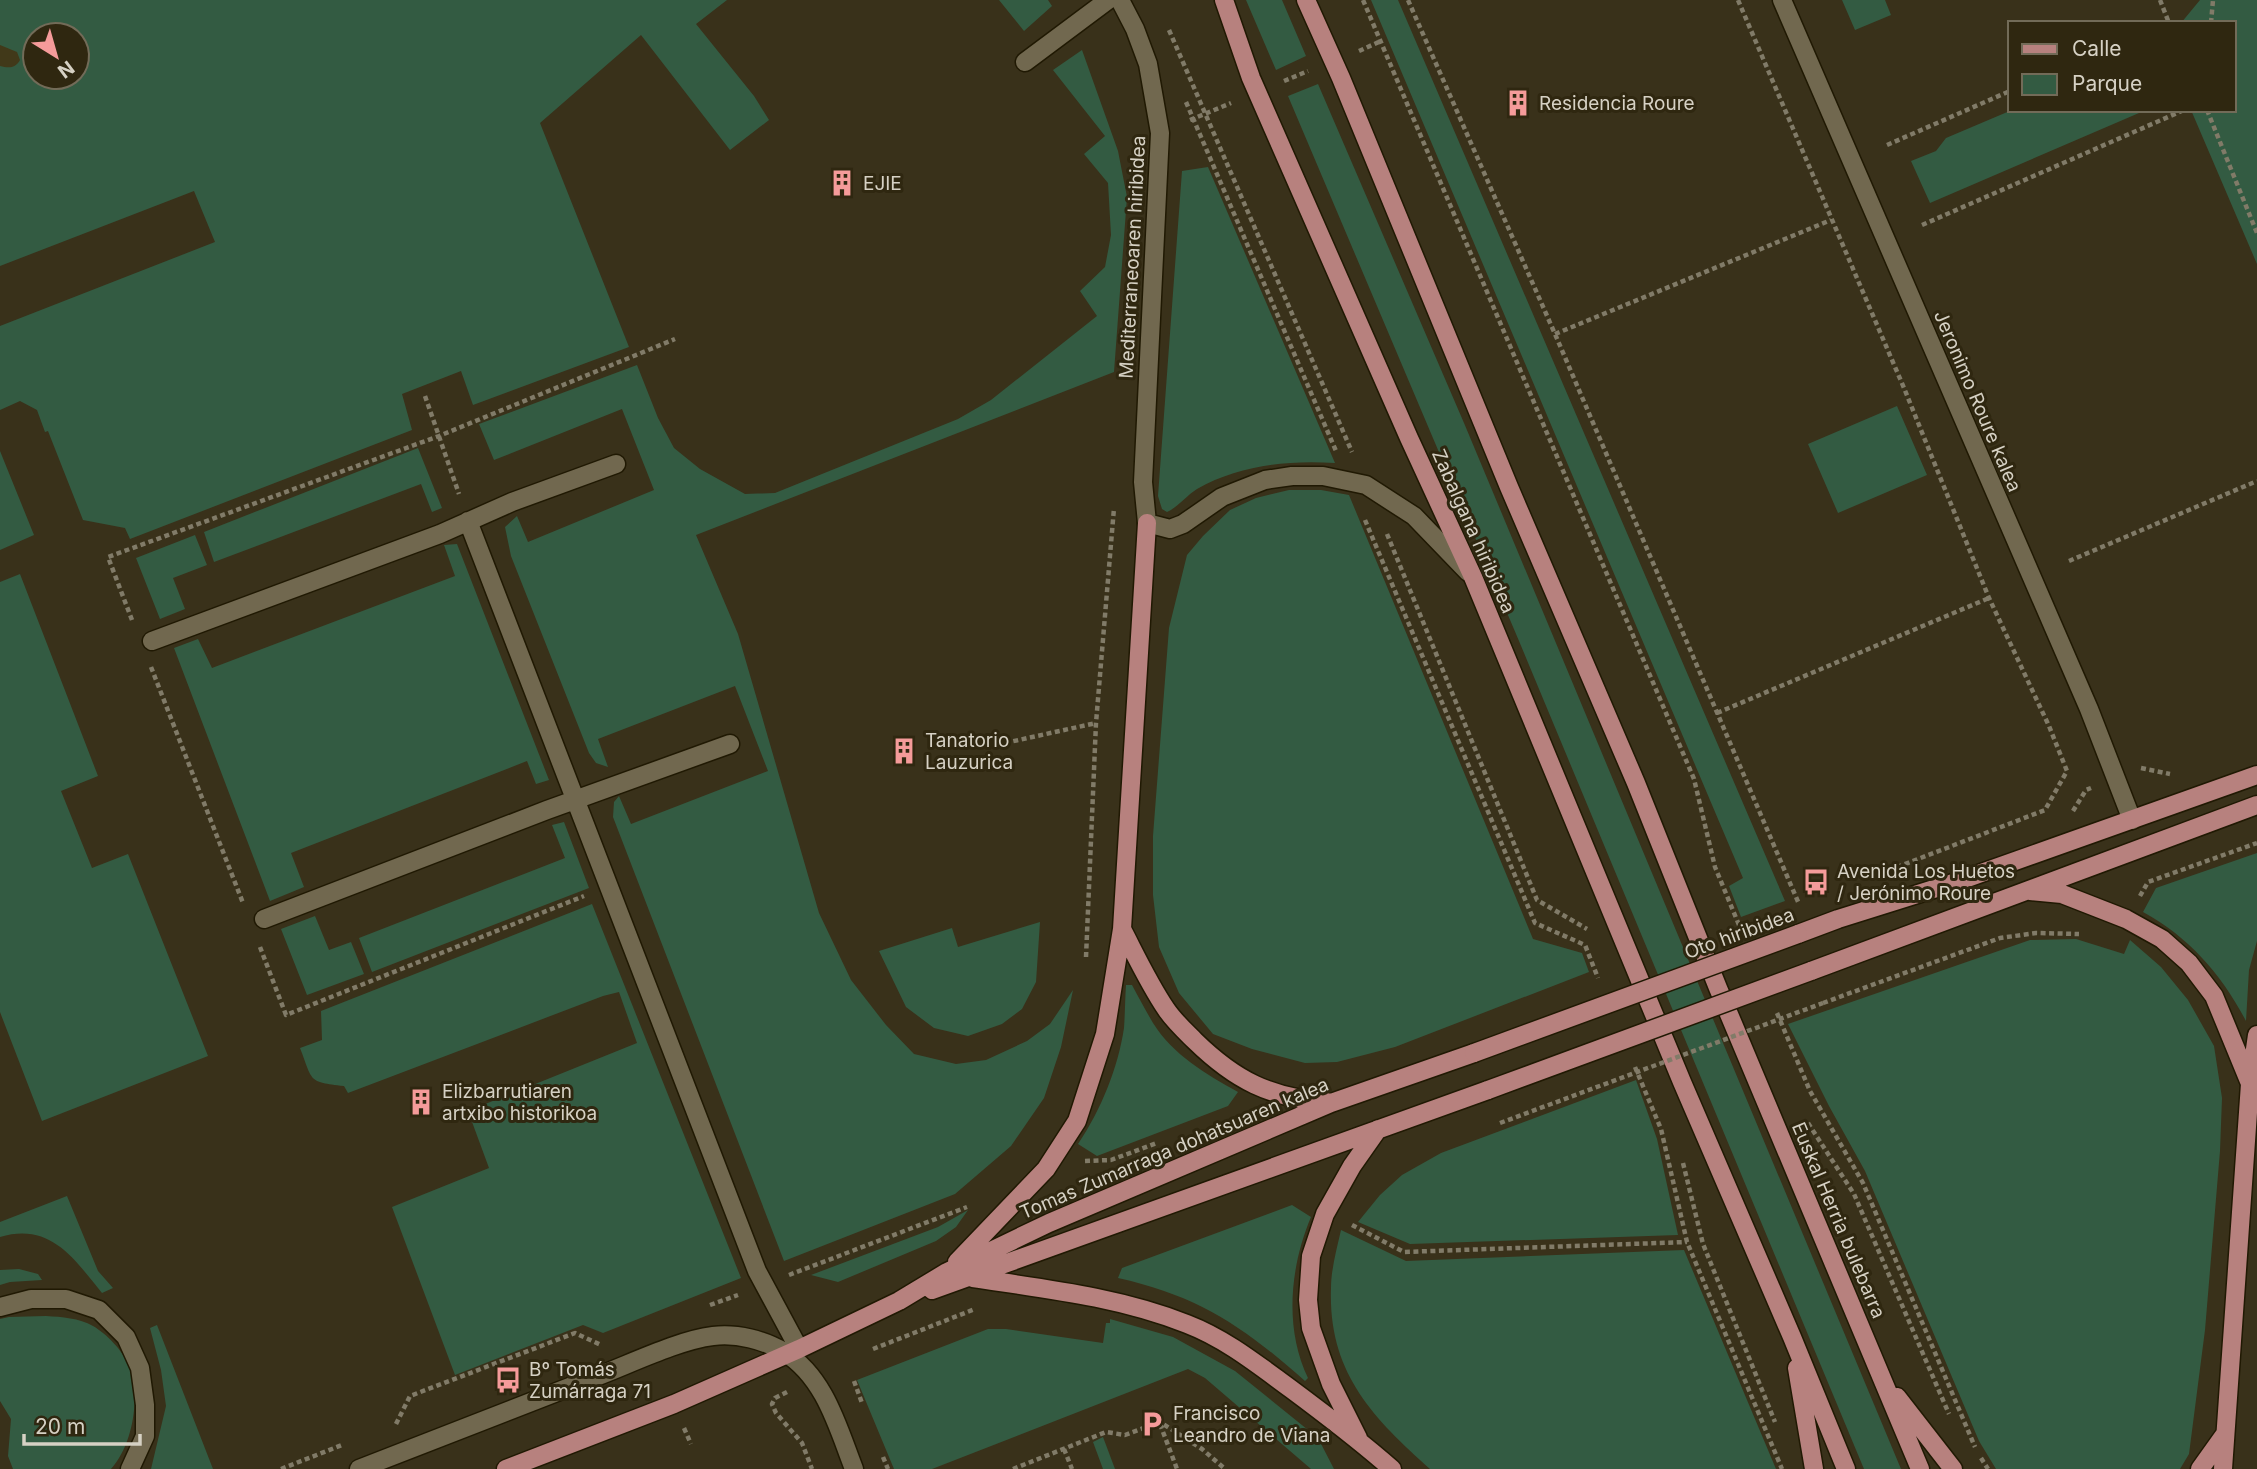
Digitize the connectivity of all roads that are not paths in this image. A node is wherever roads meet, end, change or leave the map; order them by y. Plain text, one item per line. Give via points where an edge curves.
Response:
1 (1108, 0) edge
2 (1120, 0) edge
3 (1224, 0) edge
4 (1306, 0) edge
5 (1782, 0) edge
6 (1025, 62) dead end
7 (616, 464) dead end
8 (468, 521) junction
9 (1147, 523) junction
10 (1473, 577) junction
11 (150, 650) road end
12 (730, 744) dead end
13 (2257, 775) edge
14 (575, 800) junction
15 (2257, 805) edge
16 (2132, 820) junction
17 (2026, 891) junction
18 (264, 919) dead end
19 (1122, 929) junction
20 (2257, 1035) edge
21 (1474, 1053) joint
22 (2250, 1084) junction
23 (1331, 1103) junction
24 (1378, 1129) junction
25 (947, 1272) junction
26 (970, 1277) junction
27 (900, 1301) junction
28 (0, 1307) edge
29 (1792, 1337) junction
30 (793, 1352) junction
31 (1882, 1376) junction
32 (2225, 1434) junction
33 (1360, 1441) junction
34 (130, 1469) edge
35 (359, 1469) edge
36 (506, 1469) edge
37 (854, 1469) edge
38 (1392, 1469) edge
39 (1814, 1469) edge
40 (1846, 1469) edge
41 (1920, 1469) edge
42 (1953, 1469) edge
43 (2200, 1469) edge
44 (2223, 1469) edge

1 - 6 street
2 - 9 street, Mediterraneoaren hiribidea via 1148,64 1160,133 1143,482
3 - 10 main road, Zabalgana hiribidea via 1258,92
4 - 31 main road, Euskal Herria bulebarra
5 - 16 street, Jeronimo Roure kalea via 2089,709
7 - 8 street
8 - 11 street
8 - 14 street
9 - 10 street via 1170,528 1183,524 1222,496 1265,480 1323,476 1366,485 1414,516
9 - 19 main road
10 - 29 main road, Zabalgana hiribidea
12 - 14 street
13 - 16 main road, Oto hiribidea
14 - 18 street
14 - 30 street via 747,1246
15 - 17 main road
16 - 21 main road, Oto hiribidea, bridge via 1838,919
17 - 22 main road via 2062,894 2162,939 2189,963 2214,996
17 - 24 main road, Tomas Zumarraga dohatsuaren kalea, bridge
19 - 23 main road via 1168,1012 1220,1065 1254,1086
19 - 25 main road via 1105,1034 1077,1121 1046,1169
20 - 22 main road
21 - 23 main road, Tomas Zumarraga dohatsuaren kalea
22 - 32 main road
23 - 25 main road, Tomas Zumarraga dohatsuaren kalea via 1049,1223
24 - 26 main road, Tomas Zumarraga dohatsuaren kalea
24 - 33 main road via 1325,1214 1311,1256 1308,1300 1311,1328 1331,1384
25 - 27 main road, Tomas Zumarraga dohatsuaren kalea
26 - 27 main road, Tomas Zumarraga dohatsuaren kalea
26 - 33 main road via 1105,1298 1187,1324 1260,1366
27 - 30 main road, Tomas Zumarraga dohatsuaren kalea
28 - 34 street via 31,1299 66,1299 99,1310 126,1337 140,1368 145,1405 145,1436
29 - 39 main road
29 - 40 main road
30 - 35 street via 731,1335 691,1341
30 - 36 main road, Tomas Zumarraga dohatsuaren kalea
30 - 37 street via 827,1399
31 - 41 main road, Euskal Herria bulebarra
31 - 42 main road
32 - 43 main road
32 - 44 main road
33 - 38 main road

